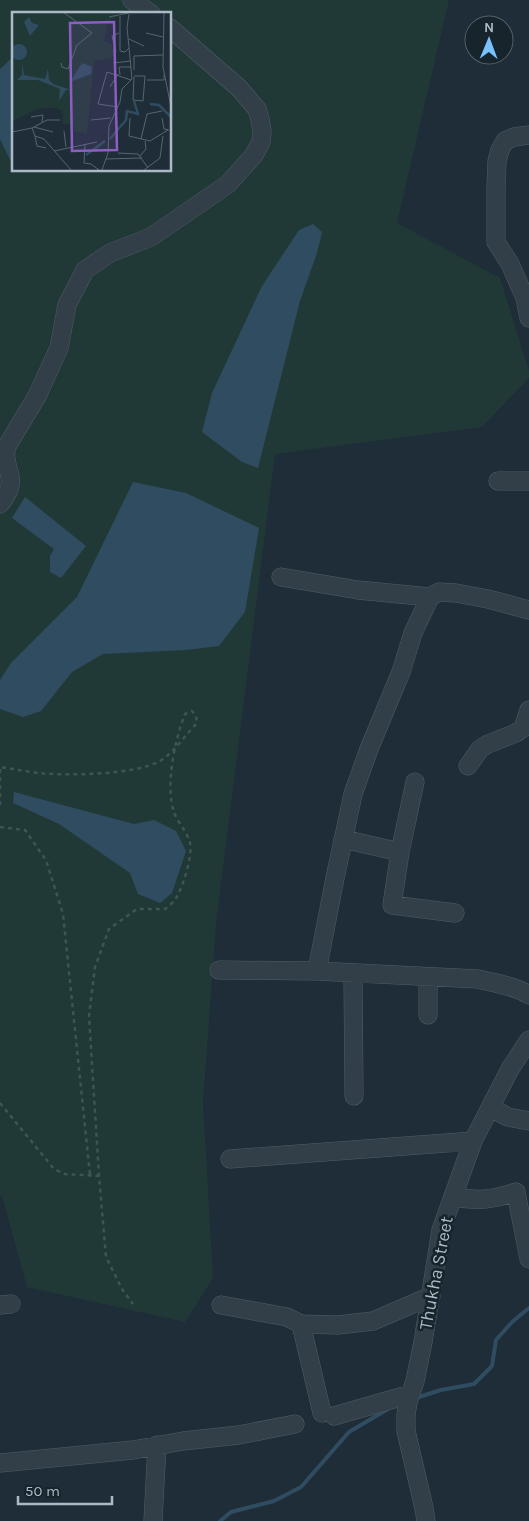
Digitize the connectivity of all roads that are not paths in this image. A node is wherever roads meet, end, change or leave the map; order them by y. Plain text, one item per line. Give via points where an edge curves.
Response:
1 (132, 0) edge
2 (148, 12) edge
3 (171, 29) edge
4 (529, 135) edge
5 (529, 318) edge
6 (498, 480) dead end
7 (529, 482) edge
8 (0, 504) edge
9 (282, 577) dead end
10 (430, 597) junction
11 (529, 610) edge
12 (529, 710) edge
13 (468, 766) dead end
14 (415, 782) dead end
15 (343, 839) junction
16 (400, 852) junction
17 (455, 913) dead end
18 (219, 970) dead end
19 (317, 971) junction
20 (353, 974) junction
21 (428, 976) junction
22 (529, 996) edge
23 (428, 1015) dead end
24 (529, 1040) edge
25 (354, 1096) dead end
26 (491, 1108) junction
27 (529, 1121) edge
28 (473, 1141) junction
29 (230, 1159) dead end
30 (453, 1197) junction
31 (529, 1259) edge
32 (431, 1296) junction
33 (222, 1305) dead end
34 (301, 1324) junction
35 (412, 1394) junction
36 (294, 1424) dead end
37 (157, 1445) junction
38 (0, 1462) edge
39 (153, 1521) edge
40 (426, 1521) edge

1 - 2 street
3 - 8 street via 239,88 257,109 261,142 254,155 228,184 151,237 110,253 85,270 67,305 59,348 37,396 7,446 4,455 11,480 8,495
4 - 5 street via 505,141 497,161 496,188 496,242 518,281
6 - 7 street
9 - 10 street via 358,590
10 - 11 street via 439,592 456,594
10 - 15 street via 369,749 353,794
12 - 13 street via 523,728 480,749
14 - 16 street
15 - 16 street
15 - 19 street
16 - 17 street via 392,904
18 - 19 street
19 - 20 street
20 - 21 street
20 - 25 street
21 - 22 street via 478,979 525,992
21 - 23 street
24 - 26 street, Thukha Street
26 - 27 street via 508,1117
26 - 28 street, Thukha Street
28 - 29 street
28 - 30 street, Thukha Street
30 - 31 street via 488,1200 516,1192
30 - 32 street, Thukha Street via 441,1230
32 - 34 street via 373,1321 338,1325
32 - 35 street, Thukha Street
33 - 34 street via 287,1317
34 - 35 street via 328,1414
35 - 40 street, Thukha Street via 408,1402 406,1431
36 - 37 street via 240,1435
37 - 38 street
37 - 39 street

